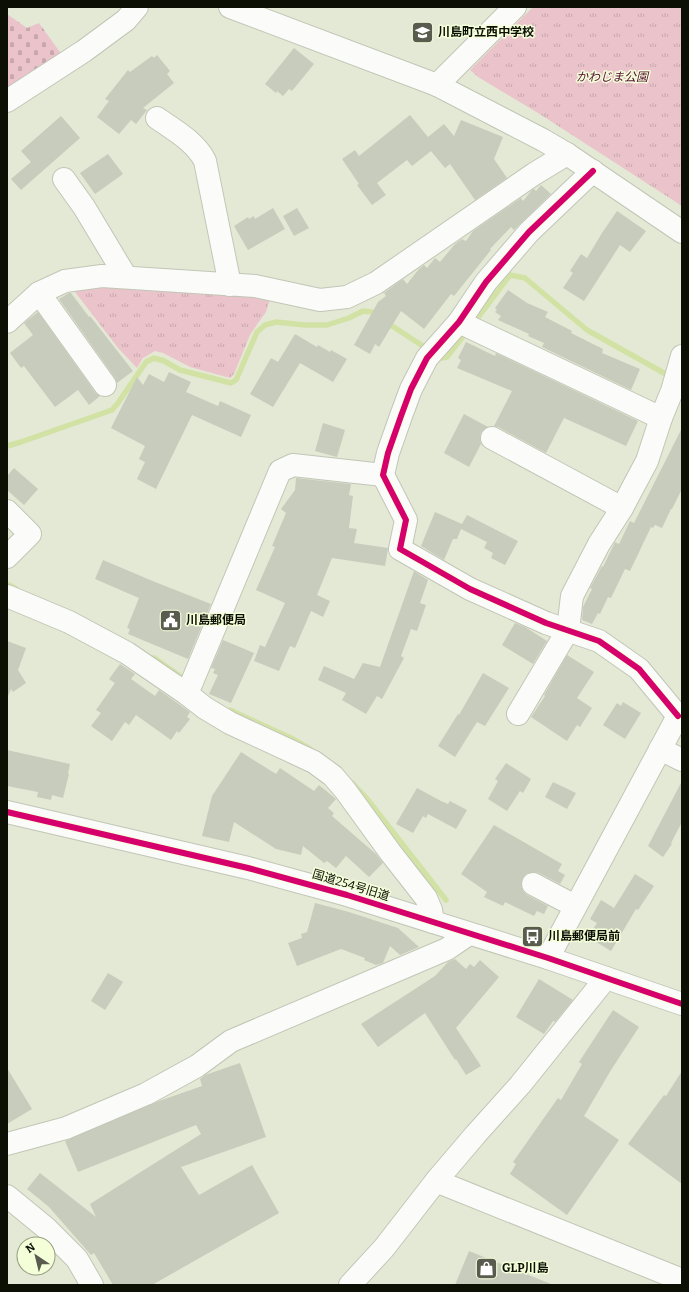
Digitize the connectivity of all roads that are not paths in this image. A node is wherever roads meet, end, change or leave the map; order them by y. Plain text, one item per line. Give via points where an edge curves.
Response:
1 (137, 7) edge
2 (230, 7) edge
3 (515, 7) edge
4 (436, 85) junction
5 (7, 101) edge
6 (157, 118) dead end
7 (567, 154) junction
8 (593, 171) junction
9 (64, 179) dead end
10 (682, 232) edge
11 (126, 277) junction
12 (230, 285) junction
13 (39, 293) junction
14 (7, 322) edge
15 (459, 322) junction
16 (682, 356) edge
17 (105, 384) dead end
18 (662, 418) junction
19 (492, 438) dead end
20 (383, 474) junction
21 (622, 508) junction
22 (7, 511) edge
23 (7, 557) edge
24 (7, 596) edge
25 (568, 630) junction
26 (187, 694) junction
27 (518, 714) dead end
28 (680, 714) edge
29 (660, 749) junction
30 (682, 760) edge
31 (7, 812) edge
32 (533, 884) dead end
33 (575, 906) junction
34 (433, 922) junction
35 (469, 934) junction
36 (548, 958) junction
37 (606, 978) junction
38 (682, 1004) edge
39 (7, 1144) edge
40 (436, 1181) junction
41 (7, 1196) edge
42 (682, 1280) edge
43 (92, 1285) edge
44 (350, 1285) edge

1 - 5 street via 126,20 84,51
2 - 4 street
3 - 4 street
4 - 7 street
6 - 12 street via 202,154
7 - 8 street
7 - 12 street via 376,283 347,297 320,300 255,286
8 - 10 street
8 - 15 street via 529,232 486,282
9 - 11 street
11 - 12 street
11 - 13 street via 102,276 65,281
13 - 14 street
13 - 17 street
15 - 18 street
15 - 20 street via 427,358 412,389 388,453
16 - 18 street
18 - 21 street via 647,461
19 - 21 street
20 - 25 street via 406,520 400,549 470,589 546,623
20 - 26 street via 293,465 280,471
21 - 25 street via 599,544 572,596
22 - 23 street via 30,534
24 - 26 street via 69,622 127,653
25 - 27 street
25 - 28 street via 599,641 639,669
26 - 34 street via 230,723 314,762 333,776 426,898
28 - 29 street
29 - 30 street
29 - 33 street
31 - 34 street, 国道254号旧道 via 248,868 347,894
32 - 33 street
33 - 36 street
34 - 35 street, 国道254号旧道
35 - 36 street, 国道254号旧道
35 - 39 street via 447,949 231,1041 197,1066 146,1094 66,1128
36 - 37 street, 国道254号旧道
37 - 38 street, 国道254号旧道
37 - 40 street via 520,1085
40 - 42 street
40 - 44 street via 384,1248
41 - 43 street via 46,1228 77,1260

